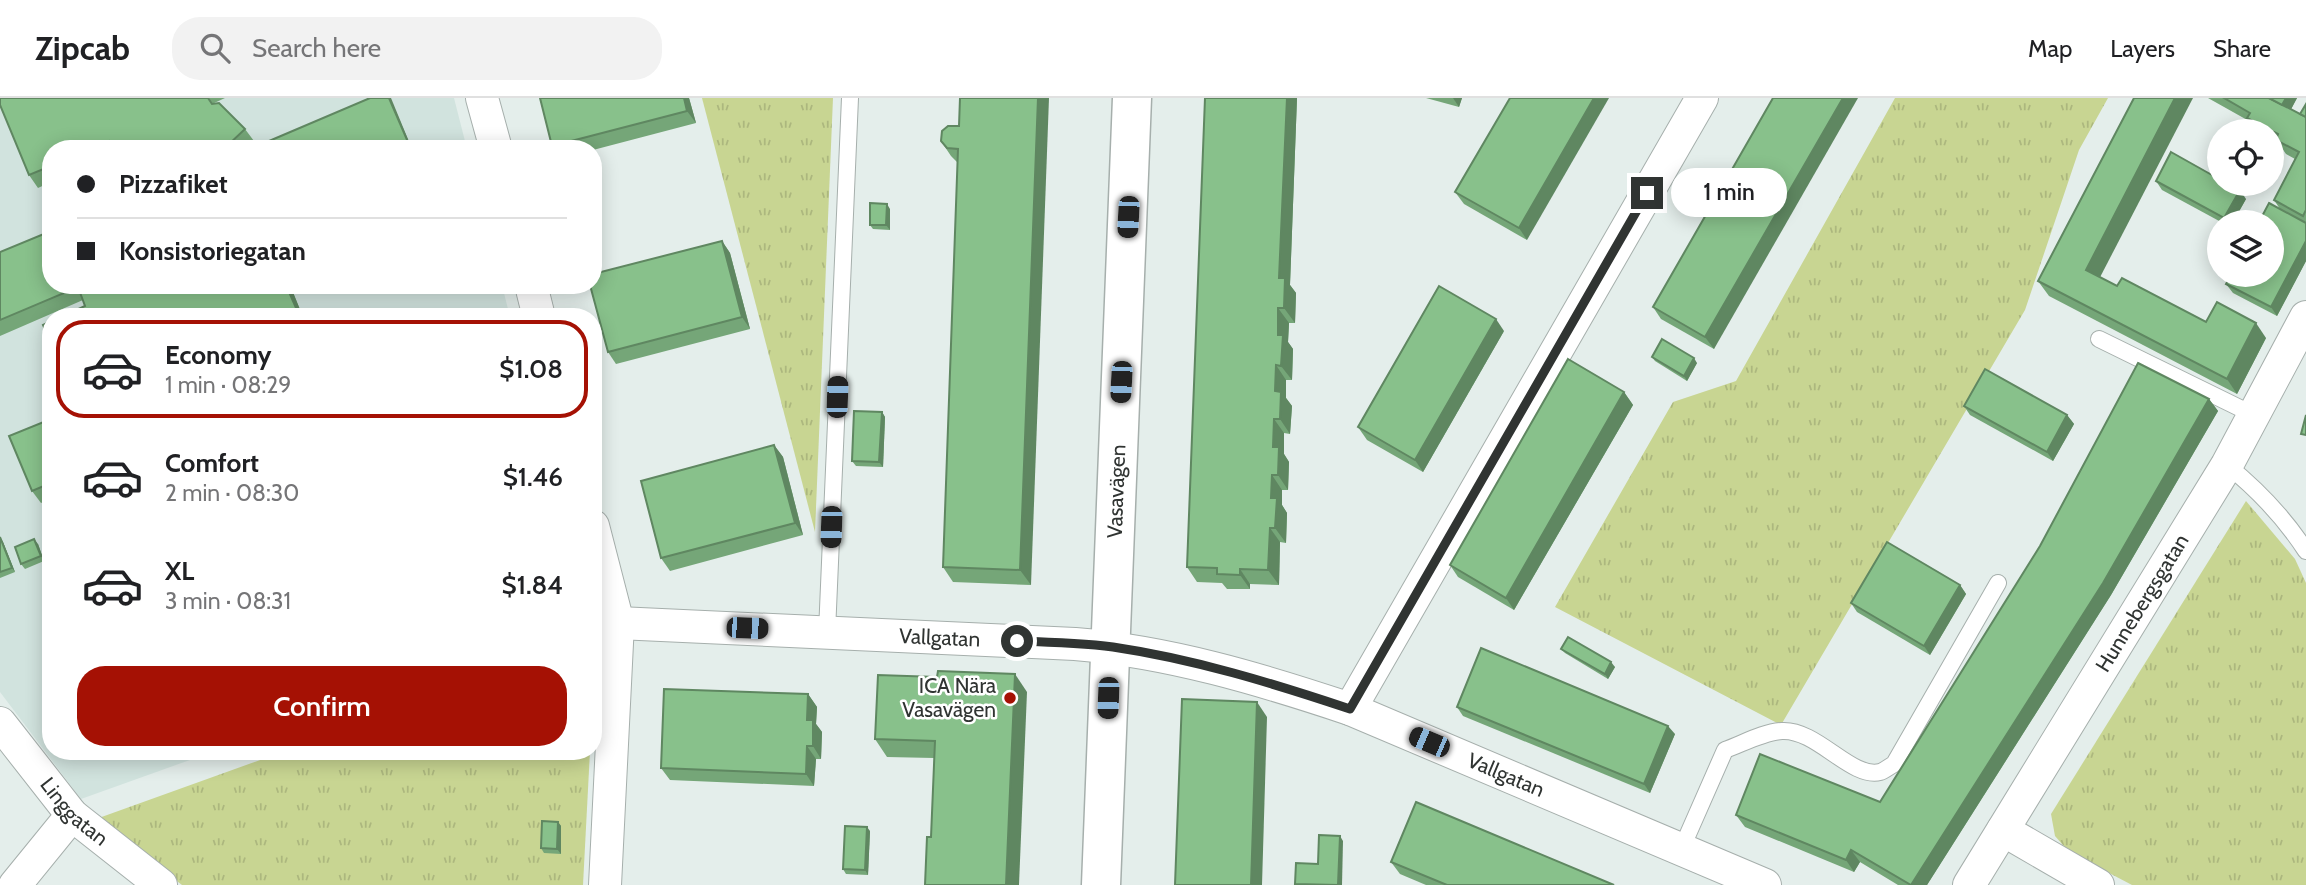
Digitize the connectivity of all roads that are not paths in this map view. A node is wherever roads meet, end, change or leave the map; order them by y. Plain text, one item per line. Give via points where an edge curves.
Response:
1 (482, 98) edge
2 (850, 98) edge
3 (1132, 98) edge
4 (1702, 98) edge
5 (494, 140) edge
6 (2306, 317) edge
7 (2099, 339) edge
8 (2254, 415) junction
9 (2227, 465) junction
10 (2306, 551) edge
11 (602, 562) edge
12 (1998, 583) dead end
13 (618, 623) junction
14 (827, 632) junction
15 (1110, 647) junction
16 (1350, 709) junction
17 (0, 723) edge
18 (72, 815) junction
19 (2003, 830) junction
20 (1681, 850) junction
21 (15, 885) edge
22 (161, 885) edge
23 (605, 885) edge
24 (1101, 885) edge
25 (1765, 885) edge
26 (1969, 885) edge
27 (2098, 885) edge

1 - 5 street
2 - 14 lane
3 - 15 main road, Vasavägen
4 - 16 street
6 - 8 street, Hunnebergsgatan
7 - 8 lane
8 - 9 street, Hunnebergsgatan
9 - 10 lane via 2284,518
9 - 19 street, Hunnebergsgatan
11 - 13 street
12 - 20 lane via 1894,764 1879,773 1862,771 1820,742 1783,731 1725,750
13 - 14 street, Vallgatan
13 - 23 street
14 - 15 street, Vallgatan
15 - 16 street, Vallgatan via 1221,669
15 - 24 main road, Vasavägen
16 - 20 street, Vallgatan
17 - 18 street, Linggatan
18 - 21 street
18 - 22 street, Linggatan
19 - 26 street, Hunnebergsgatan
19 - 27 street
20 - 25 street, Vallgatan

